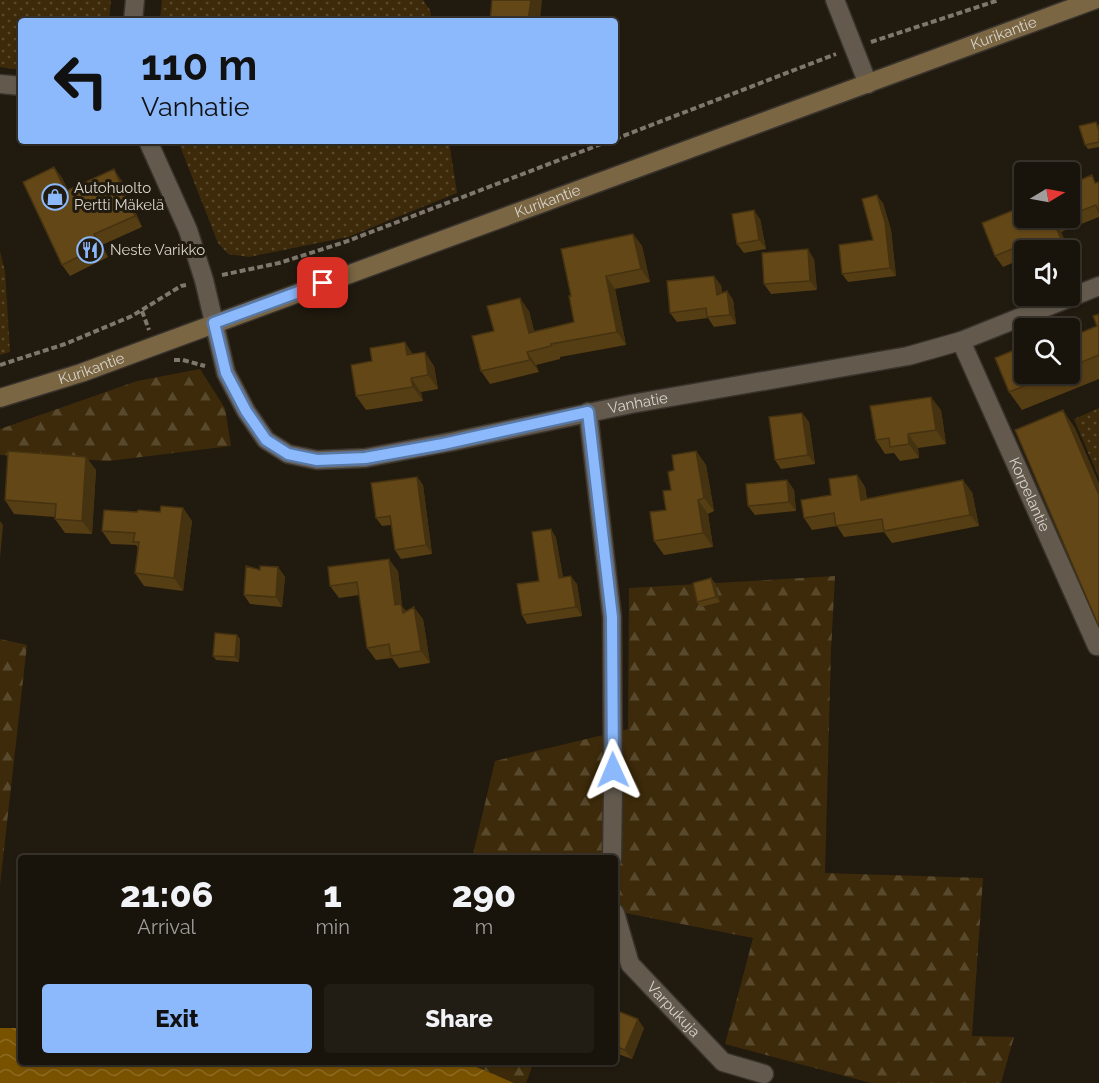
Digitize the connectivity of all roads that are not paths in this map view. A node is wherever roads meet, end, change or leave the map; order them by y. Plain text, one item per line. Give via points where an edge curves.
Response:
1 (135, 0) edge
2 (835, 0) edge
3 (1094, 0) edge
4 (134, 18) edge
5 (0, 84) edge
6 (868, 84) junction
7 (18, 86) edge
8 (149, 144) edge
9 (1099, 286) edge
10 (214, 323) junction
11 (962, 341) junction
12 (0, 398) edge
13 (588, 412) junction
14 (1097, 646) edge
15 (612, 855) edge
16 (618, 923) edge
17 (764, 1074) dead end

1 - 4 street
2 - 6 street
3 - 6 street, Kurikantie
5 - 7 street
6 - 10 street, Kurikantie
8 - 10 street, Vanhatie via 188,230
9 - 11 street, Vanhatie
10 - 12 street, Kurikantie via 81,373
10 - 13 street, Vanhatie via 226,373 246,411 266,440 288,454 317,460 365,458
11 - 13 street, Vanhatie via 908,356
11 - 14 street, Korpelantie
13 - 15 street via 612,617
16 - 17 street, Varpukuja via 630,964 723,1062

